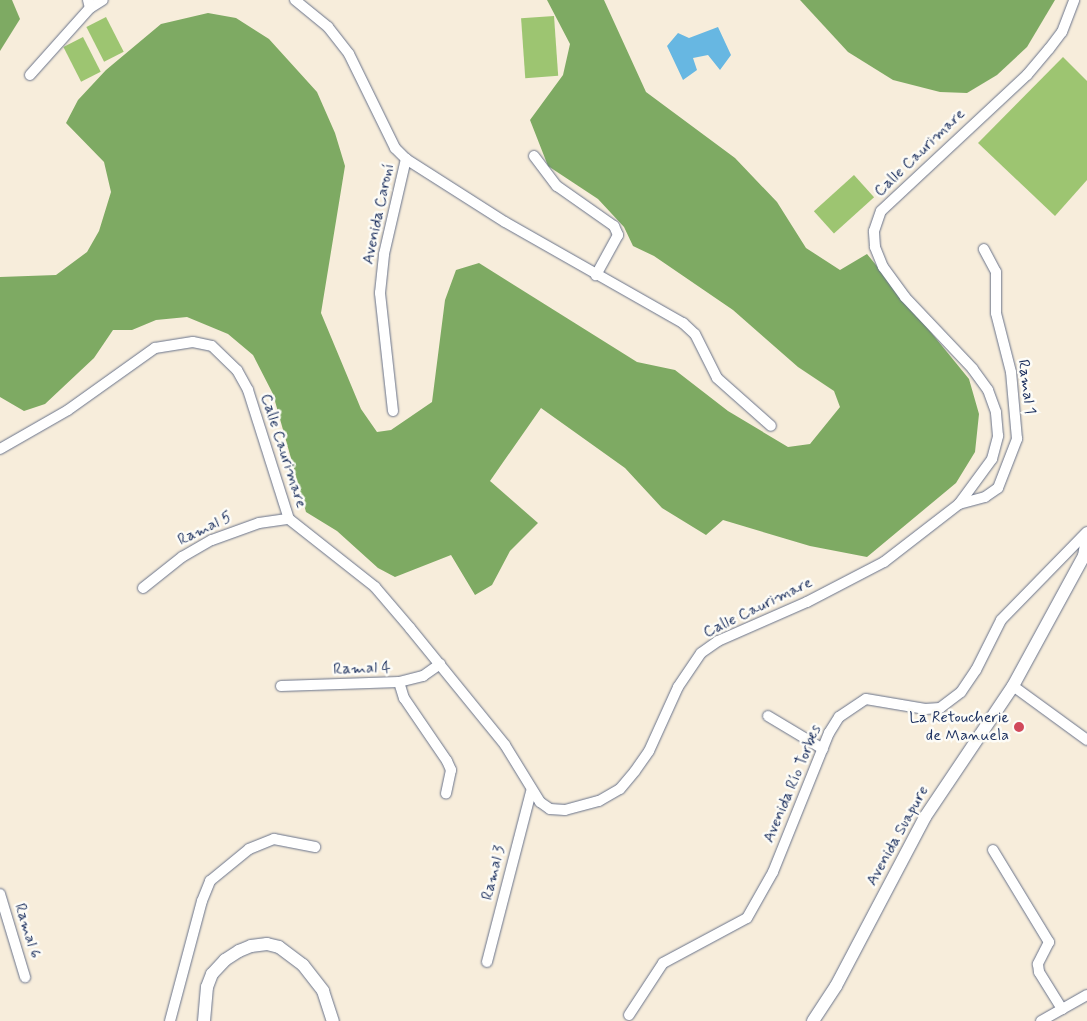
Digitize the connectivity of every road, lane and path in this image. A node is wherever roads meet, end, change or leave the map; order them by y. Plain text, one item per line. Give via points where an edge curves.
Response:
1 (103, 0) edge
2 (295, 0) edge
3 (1074, 0) edge
4 (89, 4) edge
5 (30, 76) dead end
6 (534, 156) dead end
7 (406, 160) junction
8 (984, 249) dead end
9 (596, 275) junction
10 (393, 411) dead end
11 (771, 426) dead end
12 (0, 449) edge
13 (959, 504) junction
14 (289, 519) junction
15 (1087, 532) edge
16 (1087, 539) edge
17 (143, 588) dead end
18 (440, 664) junction
19 (399, 682) junction
20 (281, 686) dead end
21 (1013, 686) junction
22 (768, 716) dead end
23 (1087, 740) edge
24 (823, 748) junction
25 (531, 792) junction
26 (446, 793) dead end
27 (315, 847) dead end
28 (993, 850) dead end
29 (0, 894) edge
30 (487, 962) dead end
31 (25, 977) dead end
32 (1087, 995) edge
33 (1062, 1009) junction
34 (629, 1015) dead end
35 (170, 1021) edge
36 (204, 1021) edge
37 (333, 1021) edge
38 (813, 1021) edge
39 (1041, 1021) edge

1 - 4 street
2 - 7 street, Avenida Caroní via 328,27 349,54 395,148
3 - 13 street, Calle Caurimare via 1062,32 1027,75 881,211 874,231 875,247 883,267 916,310 973,369 988,390 996,412 998,436 992,459
4 - 5 street
6 - 9 street via 557,186 614,226 618,235
7 - 9 street
7 - 10 street, Avenida Caroní via 384,254 380,294
8 - 13 street, Ramal 1 via 996,272 996,313 1011,372 1017,439 998,488 985,497
9 - 11 street via 683,323 695,334 717,378
12 - 14 street, Calle Caurimare via 68,410 155,348 184,342 212,346 232,364 248,390
13 - 25 street, Calle Caurimare via 884,562 701,652 678,688 649,751 620,788 599,801 565,810 550,810
14 - 17 street, Ramal 5 via 259,522 212,540 182,557
14 - 18 street, Calle Caurimare via 375,587
15 - 24 street, Avenida Río Torbes via 1001,620 961,692 940,708 925,709 866,699 839,717
16 - 21 street, Avenida Suapure via 1084,556
18 - 19 street, Ramal 4 via 423,676
18 - 25 street, Calle Caurimare via 505,745
19 - 20 street, Ramal 4
19 - 26 street via 404,698 451,770
21 - 23 street
21 - 38 street, Avenida Suapure via 924,817 836,986
22 - 24 street
24 - 34 street, Avenida Río Torbes via 773,872 747,918 663,963
25 - 30 street, Ramal 3
27 - 35 street via 274,839 249,849 210,881
28 - 33 street via 1049,942 1038,964 1039,972
29 - 31 street, Ramal 6
32 - 33 street
33 - 39 street
36 - 37 street via 207,987 212,974 225,960 239,952 267,944 279,947 303,965 323,991

